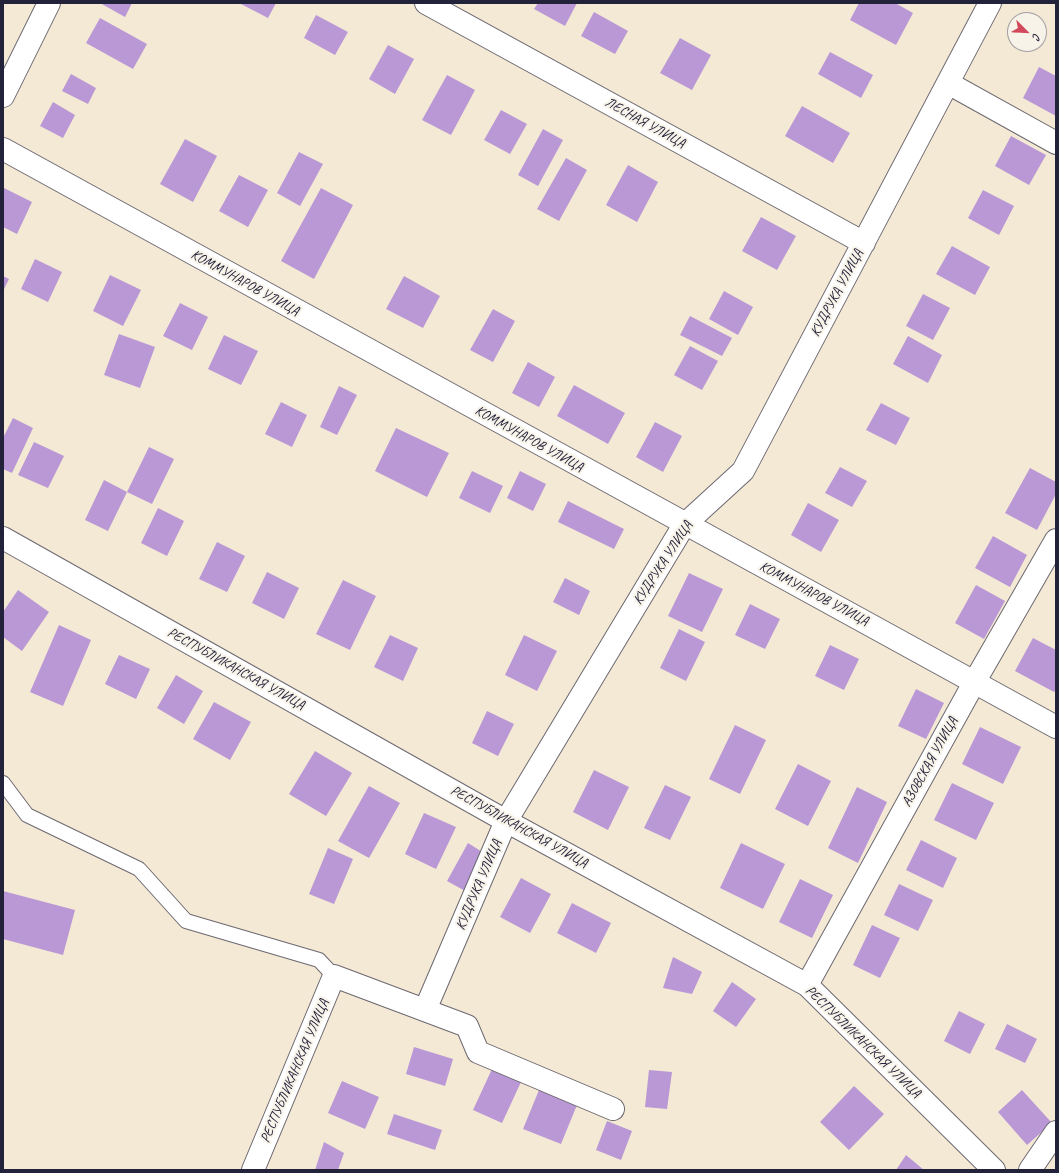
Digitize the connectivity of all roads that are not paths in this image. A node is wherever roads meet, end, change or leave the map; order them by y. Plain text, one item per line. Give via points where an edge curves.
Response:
1 (49, 3) edge
2 (426, 3) edge
3 (990, 3) edge
4 (948, 83) junction
5 (3, 96) edge
6 (1056, 143) edge
7 (3, 150) edge
8 (864, 243) junction
9 (684, 525) junction
10 (3, 538) edge
11 (1056, 540) edge
12 (975, 681) junction
13 (1056, 728) edge
14 (3, 783) edge
15 (506, 821) junction
16 (334, 976) junction
17 (808, 986) junction
18 (425, 1010) junction
19 (613, 1109) dead end
20 (1056, 1132) edge
21 (253, 1170) edge
22 (994, 1170) edge
23 (1030, 1170) edge

1 - 5 street
2 - 8 street, ЛЕСНАЯ УЛИЦА
3 - 4 street, КУДРУКА УЛИЦА
4 - 6 street
4 - 8 street, КУДРУКА УЛИЦА
7 - 9 street, КОММУНАРОВ УЛИЦА
8 - 9 street, КУДРУКА УЛИЦА via 743,471
9 - 12 street, КОММУНАРОВ УЛИЦА
9 - 15 street, КУДРУКА УЛИЦА
10 - 15 street, РЕСПУБЛИКАНСКАЯ УЛИЦА
11 - 12 street, АЗОВСКАЯ УЛИЦА
12 - 13 street, КОММУНАРОВ УЛИЦА
12 - 17 street, АЗОВСКАЯ УЛИЦА
14 - 16 lane via 27,815 139,870 186,921 319,960
15 - 17 street, РЕСПУБЛИКАНСКАЯ УЛИЦА
15 - 18 street, КУДРУКА УЛИЦА
16 - 18 street
16 - 21 street, РЕСПУБЛИКАНСКАЯ УЛИЦА
17 - 22 street, РЕСПУБЛИКАНСКАЯ УЛИЦА
18 - 19 street via 467,1026 478,1052
20 - 23 street

